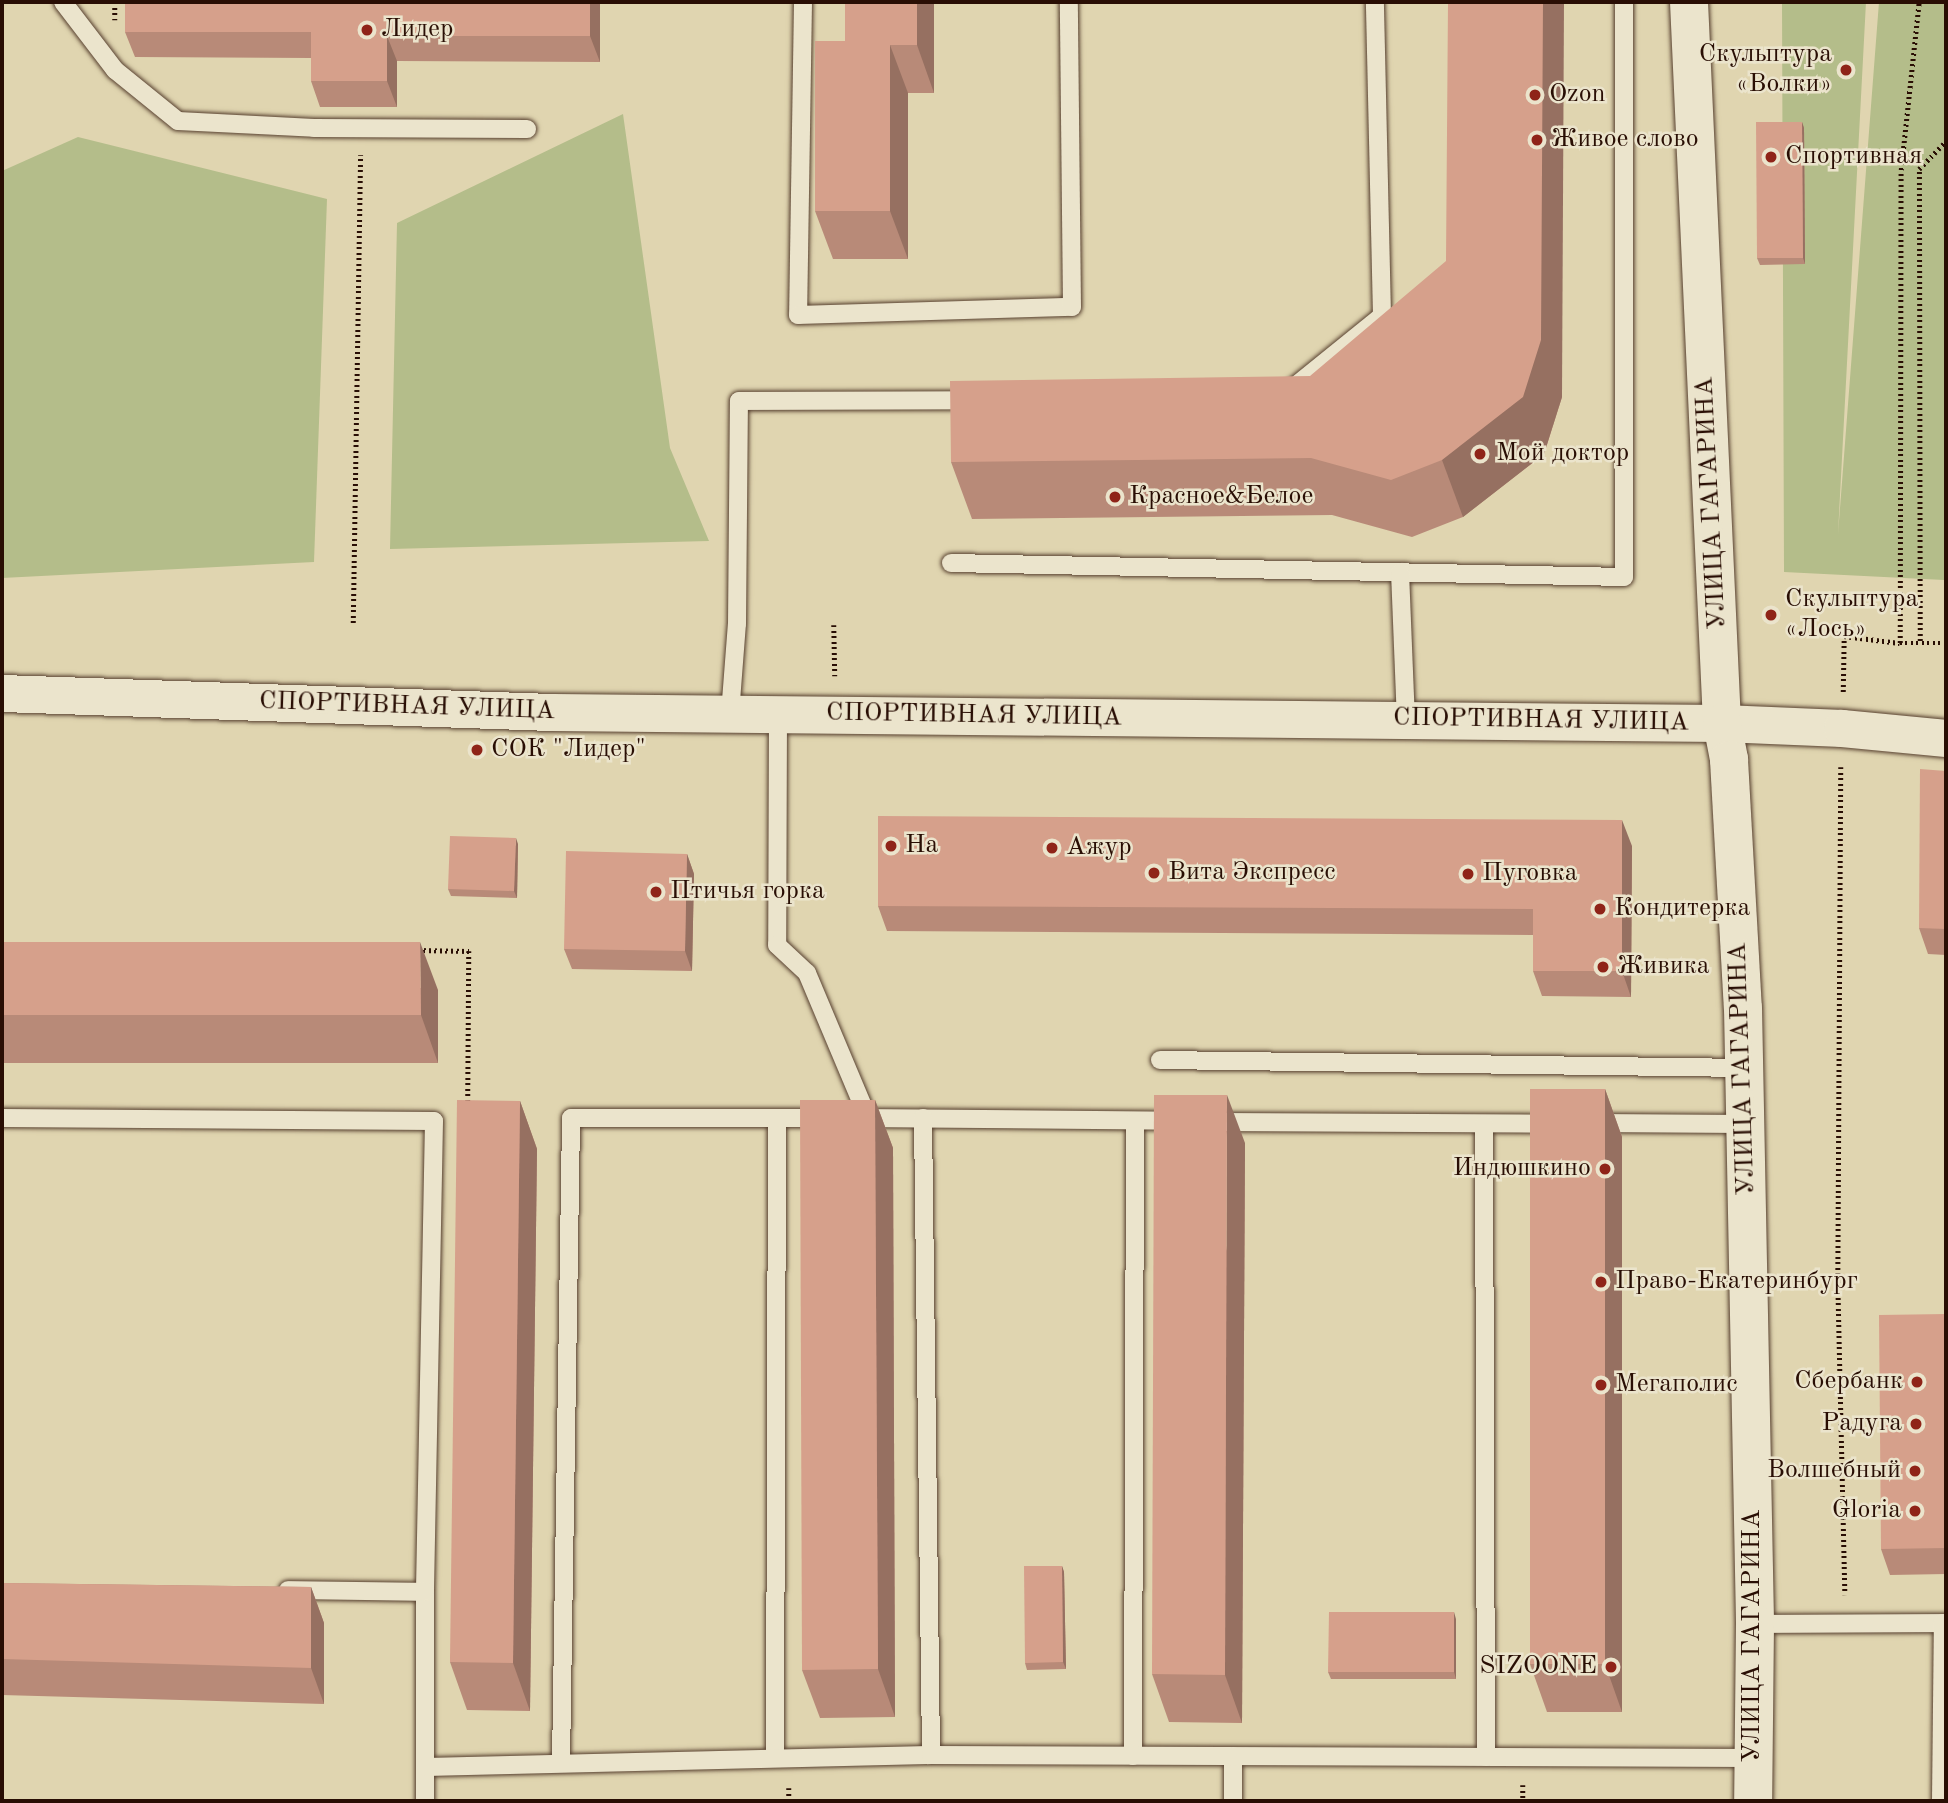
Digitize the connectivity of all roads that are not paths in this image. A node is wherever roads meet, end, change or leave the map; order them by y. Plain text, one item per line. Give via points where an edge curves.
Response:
1 (63, 2) edge
2 (803, 2) edge
3 (1069, 2) edge
4 (1375, 2) edge
5 (1624, 2) edge
6 (1689, 2) edge
7 (527, 129) dead end
8 (1267, 398) edge
9 (989, 400) edge
10 (950, 563) dead end
11 (1400, 572) junction
12 (2, 693) edge
13 (730, 714) junction
14 (778, 714) junction
15 (1406, 719) junction
16 (1722, 723) junction
17 (1946, 738) edge
18 (1160, 1060) dead end
19 (1744, 1068) junction
20 (2, 1118) edge
21 (777, 1118) junction
22 (868, 1118) junction
23 (923, 1118) junction
24 (1135, 1121) junction
25 (1745, 1124) junction
26 (1484, 1125) junction
27 (275, 1589) edge
28 (425, 1592) junction
29 (1755, 1623) junction
30 (1945, 1623) edge
31 (931, 1755) junction
32 (1133, 1756) junction
33 (1233, 1756) junction
34 (775, 1757) junction
35 (1486, 1757) junction
36 (1753, 1758) junction
37 (561, 1763) junction
38 (426, 1767) junction
39 (425, 1801) edge
40 (1233, 1801) edge
41 (1753, 1801) edge
42 (1941, 1801) edge

1 - 7 lane via 114,70 178,121
2 - 3 lane via 798,315 1072,307
4 - 8 lane via 1382,316 1280,398
5 - 11 lane via 1624,577
6 - 16 street, УЛИЦА ГАГАРИНА
9 - 13 lane via 739,401 737,624
10 - 11 lane
11 - 15 lane
12 - 13 street, СПОРТИВНАЯ УЛИЦА via 479,711
13 - 14 street, СПОРТИВНАЯ УЛИЦА
14 - 15 street, СПОРТИВНАЯ УЛИЦА
14 - 22 lane via 777,945 807,973
15 - 16 street, СПОРТИВНАЯ УЛИЦА
16 - 17 street, СПОРТИВНАЯ УЛИЦА
16 - 19 street, УЛИЦА ГАГАРИНА via 1729,760
18 - 19 lane
19 - 25 street, УЛИЦА ГАГАРИНА
20 - 28 lane via 434,1121
21 - 22 lane
21 - 34 lane
21 - 37 lane via 571,1118
22 - 23 lane
23 - 24 lane
23 - 31 lane
24 - 26 lane
24 - 32 lane
25 - 26 lane
25 - 29 street, УЛИЦА ГАГАРИНА
26 - 35 lane
27 - 28 lane
28 - 38 lane
29 - 30 lane
29 - 36 street, УЛИЦА ГАГАРИНА
30 - 42 lane
31 - 32 lane
31 - 34 lane
32 - 33 lane
33 - 35 lane
33 - 40 lane
34 - 37 lane
35 - 36 lane
36 - 41 street, УЛИЦА ГАГАРИНА
37 - 38 lane
38 - 39 lane

